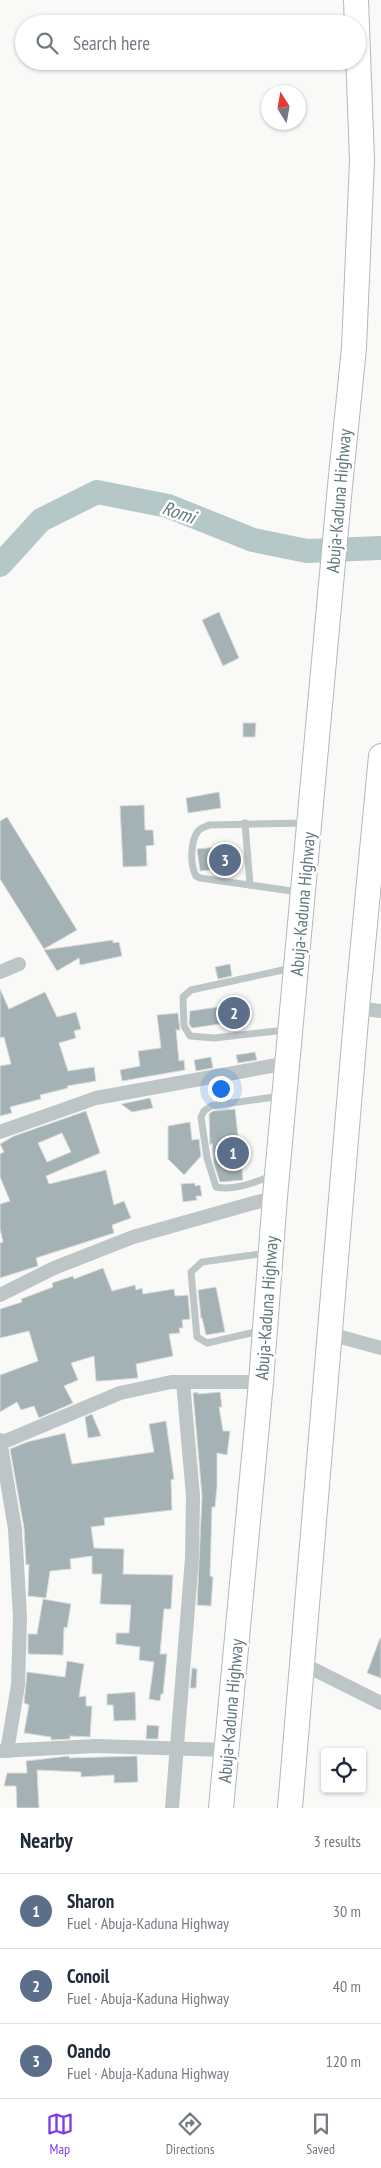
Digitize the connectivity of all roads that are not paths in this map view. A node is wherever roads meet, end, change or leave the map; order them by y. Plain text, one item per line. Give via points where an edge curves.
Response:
1 (356, 0) edge
2 (357, 15) edge
3 (359, 70) edge
4 (381, 756) edge
5 (245, 823) junction
6 (310, 823) junction
7 (250, 885) junction
8 (304, 893) junction
9 (19, 964) dead end
10 (297, 967) junction
11 (0, 972) edge
12 (357, 1008) junction
13 (381, 1011) edge
14 (292, 1030) junction
15 (288, 1063) junction
16 (285, 1095) junction
17 (0, 1132) edge
18 (276, 1186) junction
19 (271, 1253) junction
20 (0, 1295) edge
21 (265, 1330) junction
22 (330, 1334) junction
23 (381, 1348) edge
24 (183, 1382) junction
25 (262, 1382) junction
26 (1, 1442) edge
27 (303, 1664) junction
28 (381, 1703) edge
29 (176, 1749) junction
30 (228, 1750) junction
31 (4, 1751) edge
32 (172, 1808) edge
33 (221, 1808) edge
34 (290, 1808) edge

1 - 2 highway, Abuja-Kaduna Highway
3 - 6 highway, Abuja-Kaduna Highway via 362,150 354,348
4 - 12 highway
5 - 6 lane
5 - 7 lane
5 - 7 lane via 209,825 199,830 193,842 193,866 200,878
6 - 8 highway, Abuja-Kaduna Highway
7 - 8 lane
8 - 10 highway, Abuja-Kaduna Highway
9 - 11 street
10 - 14 highway, Abuja-Kaduna Highway
10 - 14 lane via 191,990 182,997 184,1026 190,1036 214,1038
12 - 13 street
12 - 22 highway
14 - 15 highway, Abuja-Kaduna Highway
15 - 16 highway, Abuja-Kaduna Highway
15 - 17 street via 96,1098
16 - 18 highway, Abuja-Kaduna Highway
16 - 18 lane via 211,1106 201,1116 216,1187
18 - 19 highway, Abuja-Kaduna Highway
18 - 20 street via 54,1268
19 - 21 highway, Abuja-Kaduna Highway
19 - 21 lane via 202,1262 191,1272 197,1337 207,1343
21 - 25 highway, Abuja-Kaduna Highway
22 - 23 street
22 - 27 highway
24 - 25 street
24 - 26 street via 120,1393
24 - 29 street via 193,1505 192,1558
25 - 30 highway, Abuja-Kaduna Highway
26 - 31 street via 15,1529 20,1616 18,1685
27 - 28 street
27 - 34 highway
29 - 30 street
29 - 31 street via 95,1746
29 - 32 street
30 - 33 highway, Abuja-Kaduna Highway

